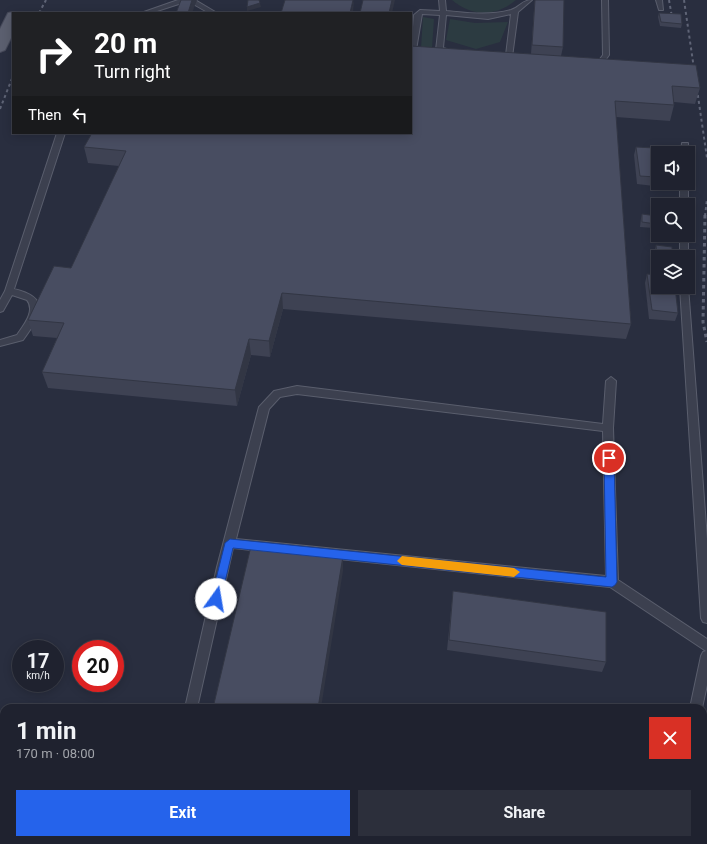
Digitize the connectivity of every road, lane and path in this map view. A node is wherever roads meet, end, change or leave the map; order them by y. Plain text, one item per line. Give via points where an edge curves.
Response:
1 (20, 0) edge
2 (184, 0) edge
3 (190, 0) edge
4 (442, 0) edge
5 (529, 0) edge
6 (605, 0) edge
7 (659, 0) edge
8 (661, 9) dead end
9 (515, 11) junction
10 (14, 12) edge
11 (147, 12) edge
12 (212, 12) edge
13 (442, 13) junction
14 (12, 18) edge
15 (0, 47) edge
16 (414, 50) edge
17 (454, 52) edge
18 (494, 56) edge
19 (585, 62) edge
20 (61, 134) edge
21 (9, 291) junction
22 (684, 294) edge
23 (0, 309) edge
24 (0, 343) edge
25 (611, 382) dead end
26 (608, 428) junction
27 (230, 543) junction
28 (612, 582) junction
29 (707, 618) edge
30 (707, 646) edge
31 (707, 656) edge
32 (192, 704) edge
33 (697, 704) edge

1 - 10 main road
2 - 11 lane
3 - 12 lane
4 - 13 lane
5 - 9 lane
6 - 19 lane via 606,55 602,61
7 - 8 lane
9 - 13 lane via 488,17
9 - 18 lane via 513,57
13 - 16 lane via 420,12 417,15
13 - 17 lane via 435,50
14 - 15 main road
20 - 21 lane
21 - 23 lane
21 - 24 lane via 30,298 35,304 34,314 20,338
22 - 29 lane
25 - 26 lane
26 - 27 lane via 297,390 277,394 264,406
26 - 28 lane
27 - 28 lane
27 - 32 lane
28 - 30 lane
31 - 33 lane

